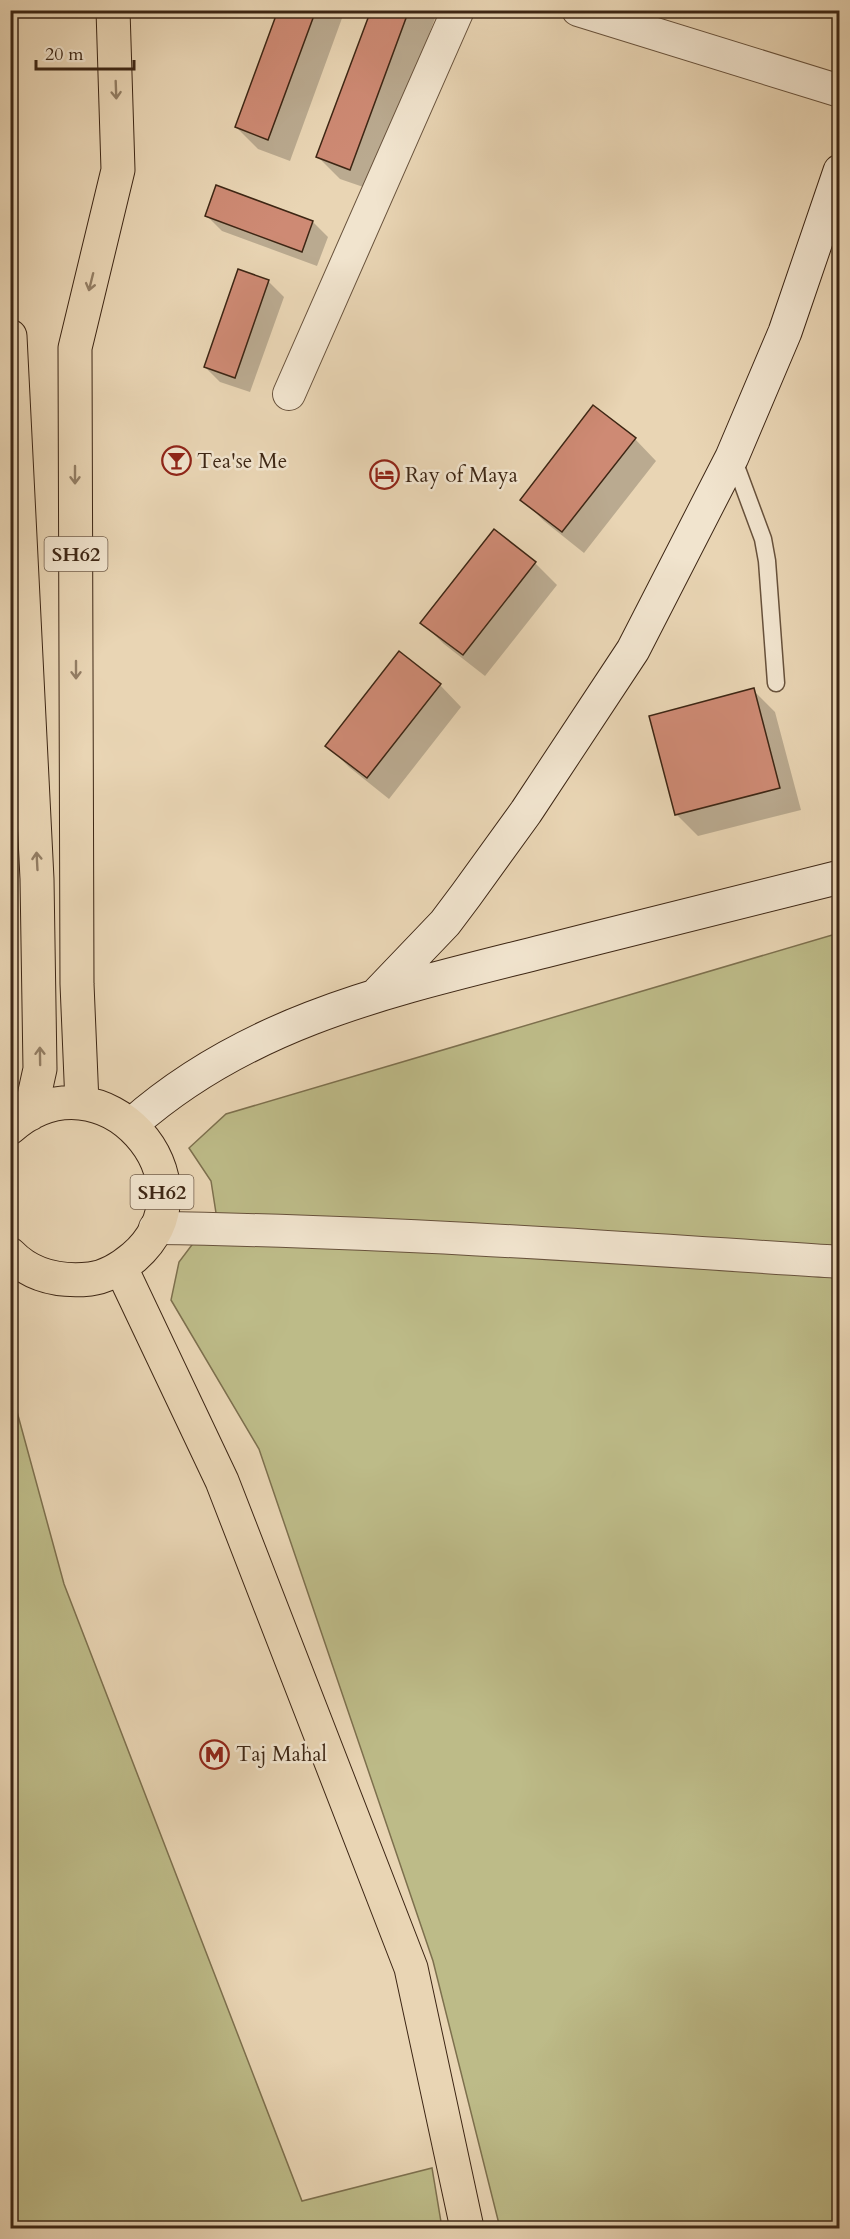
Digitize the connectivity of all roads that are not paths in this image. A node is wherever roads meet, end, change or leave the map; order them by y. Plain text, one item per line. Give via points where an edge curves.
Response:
1 (113, 10) edge
2 (458, 10) edge
3 (578, 10) edge
4 (840, 91) edge
5 (840, 171) edge
6 (10, 336) edge
7 (289, 394) dead end
8 (732, 457) junction
9 (776, 683) dead end
10 (840, 877) edge
11 (379, 993) junction
12 (82, 1103) junction
13 (20, 1121) edge
14 (132, 1124) junction
15 (155, 1228) junction
16 (10, 1254) edge
17 (840, 1262) edge
18 (121, 1268) junction
19 (467, 2229) edge

1 -> 12 main road, SH62 via 118,170 75,348 77,984
2 - 7 street
3 - 4 street
5 - 8 street via 785,332
13 -> 6 main road, SH62 via 40,1069 38,879
8 - 9 lane via 767,561
8 - 11 street via 633,650 445,923
10 - 11 street
11 - 14 street via 259,1039 164,1096
12 - 13 main road, SH62 via 55,1104
12 - 14 main road, SH62 via 108,1110
14 - 15 main road, SH62 via 147,1141 163,1183 162,1206
15 - 17 street via 514,1240
15 - 18 main road, SH62 via 141,1251
16 - 18 main road, SH62 via 42,1276 69,1281 96,1278
18 - 19 main road via 222,1481 411,1968

